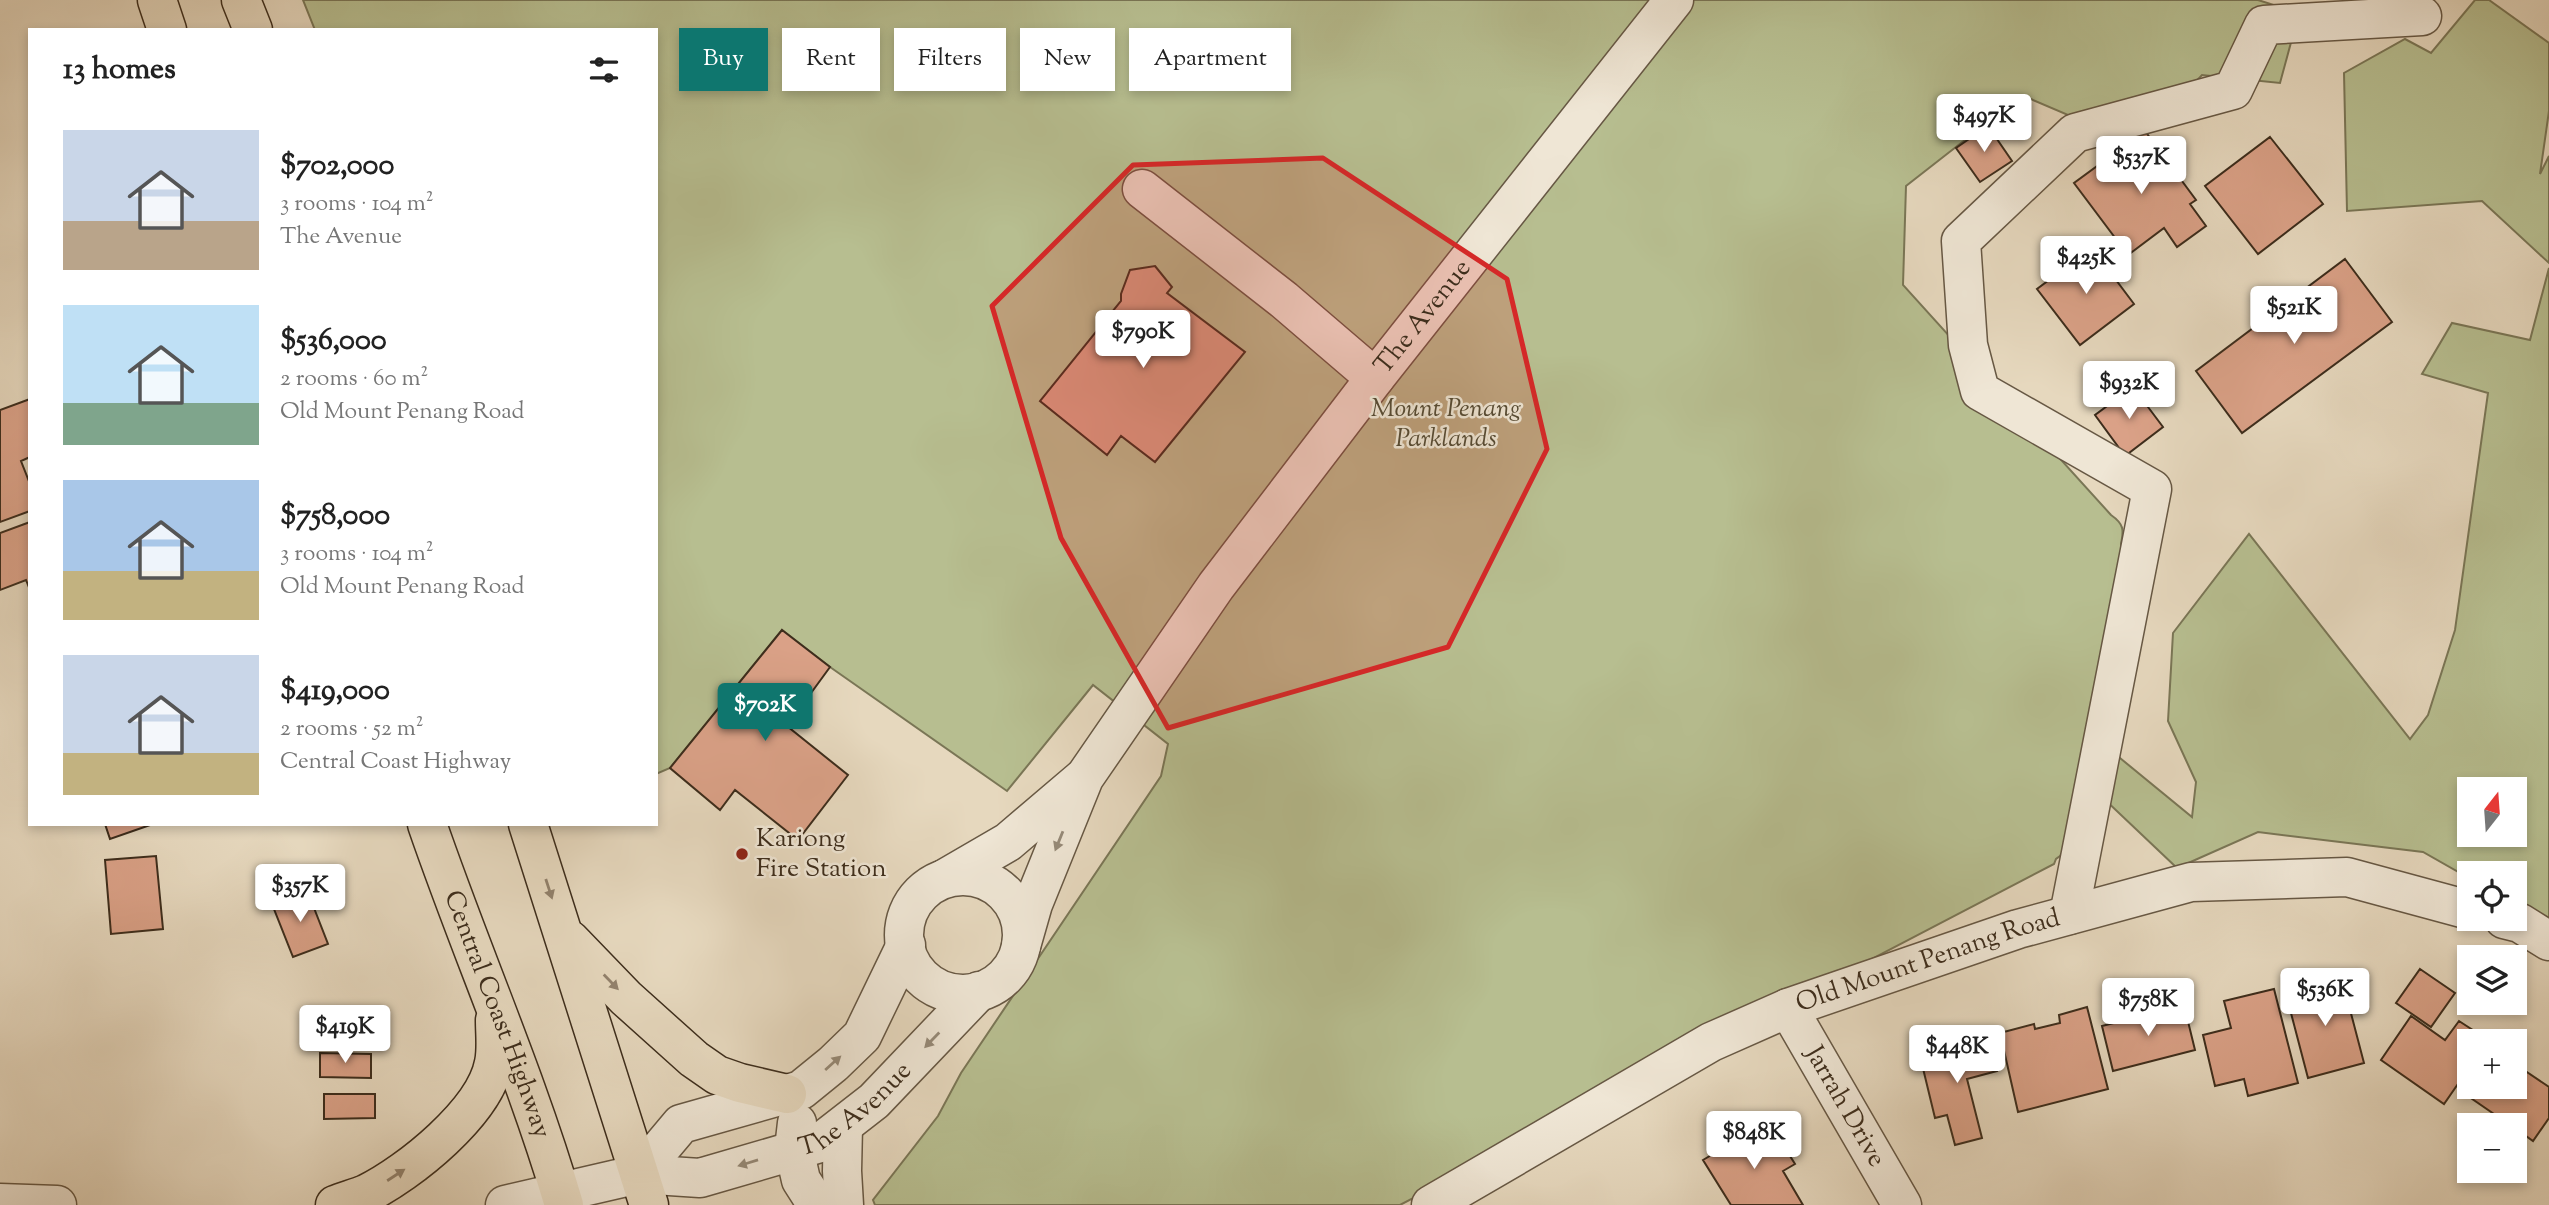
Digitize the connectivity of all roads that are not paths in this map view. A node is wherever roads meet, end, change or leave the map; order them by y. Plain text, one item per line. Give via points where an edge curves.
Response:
1 (157, 0) edge
2 (242, 0) edge
3 (1674, 0) edge
4 (2422, 16) dead end
5 (166, 28) edge
6 (252, 28) edge
7 (1142, 189) dead end
8 (1375, 378) junction
9 (1084, 778) junction
10 (427, 826) edge
11 (529, 826) edge
12 (946, 878) junction
13 (2457, 907) edge
14 (2069, 915) junction
15 (2527, 927) edge
16 (563, 933) junction
17 (2549, 941) edge
18 (905, 945) junction
19 (1021, 946) junction
20 (979, 991) junction
21 (495, 1005) junction
22 (1788, 1008) junction
23 (794, 1092) junction
24 (843, 1126) junction
25 (794, 1149) junction
26 (644, 1190) edge
27 (563, 1199) edge
28 (0, 1203) edge
29 (57, 1205) edge
30 (335, 1205) edge
31 (505, 1205) edge
32 (817, 1205) edge
33 (844, 1205) edge
34 (1431, 1205) edge
35 (1902, 1205) edge

1 - 5 highway
2 - 6 highway
3 - 8 street, The Avenue
4 - 14 street via 2264,25 2233,90 2075,134 1961,241 1968,345 1980,391 2152,489
7 - 8 street
8 - 9 street, The Avenue via 1216,586
9 - 12 street, The Avenue via 1008,842
9 -> 19 street, The Avenue via 1033,904
10 - 21 highway, Central Coast Highway
11 -> 16 highway
12 - 18 street via 916,898 907,915
12 - 19 street via 966,875 1003,891 1020,919
13 - 14 street, Old Mount Penang Road via 2347,877 2192,882
14 - 22 street, Old Mount Penang Road
15 - 17 street
16 -> 23 highway via 626,998 717,1075
16 - 26 highway
18 - 20 street via 915,968 928,982 944,991
23 -> 18 street, The Avenue via 862,1036
19 - 20 street via 1001,980
20 -> 24 street, The Avenue via 874,1101
21 - 27 highway, Central Coast Highway
30 -> 21 highway via 366,1194 402,1172 445,1139 480,1097 494,1064
22 - 34 street, Old Mount Penang Road via 1711,1042
22 - 35 street, Jarrah Drive
23 - 25 street
23 - 26 street, The Avenue via 681,1124
24 - 25 street, The Avenue via 820,1143
24 - 33 street
25 -> 26 street, The Avenue
25 - 32 street via 801,1180
26 - 27 street
27 - 31 street
28 - 29 street

